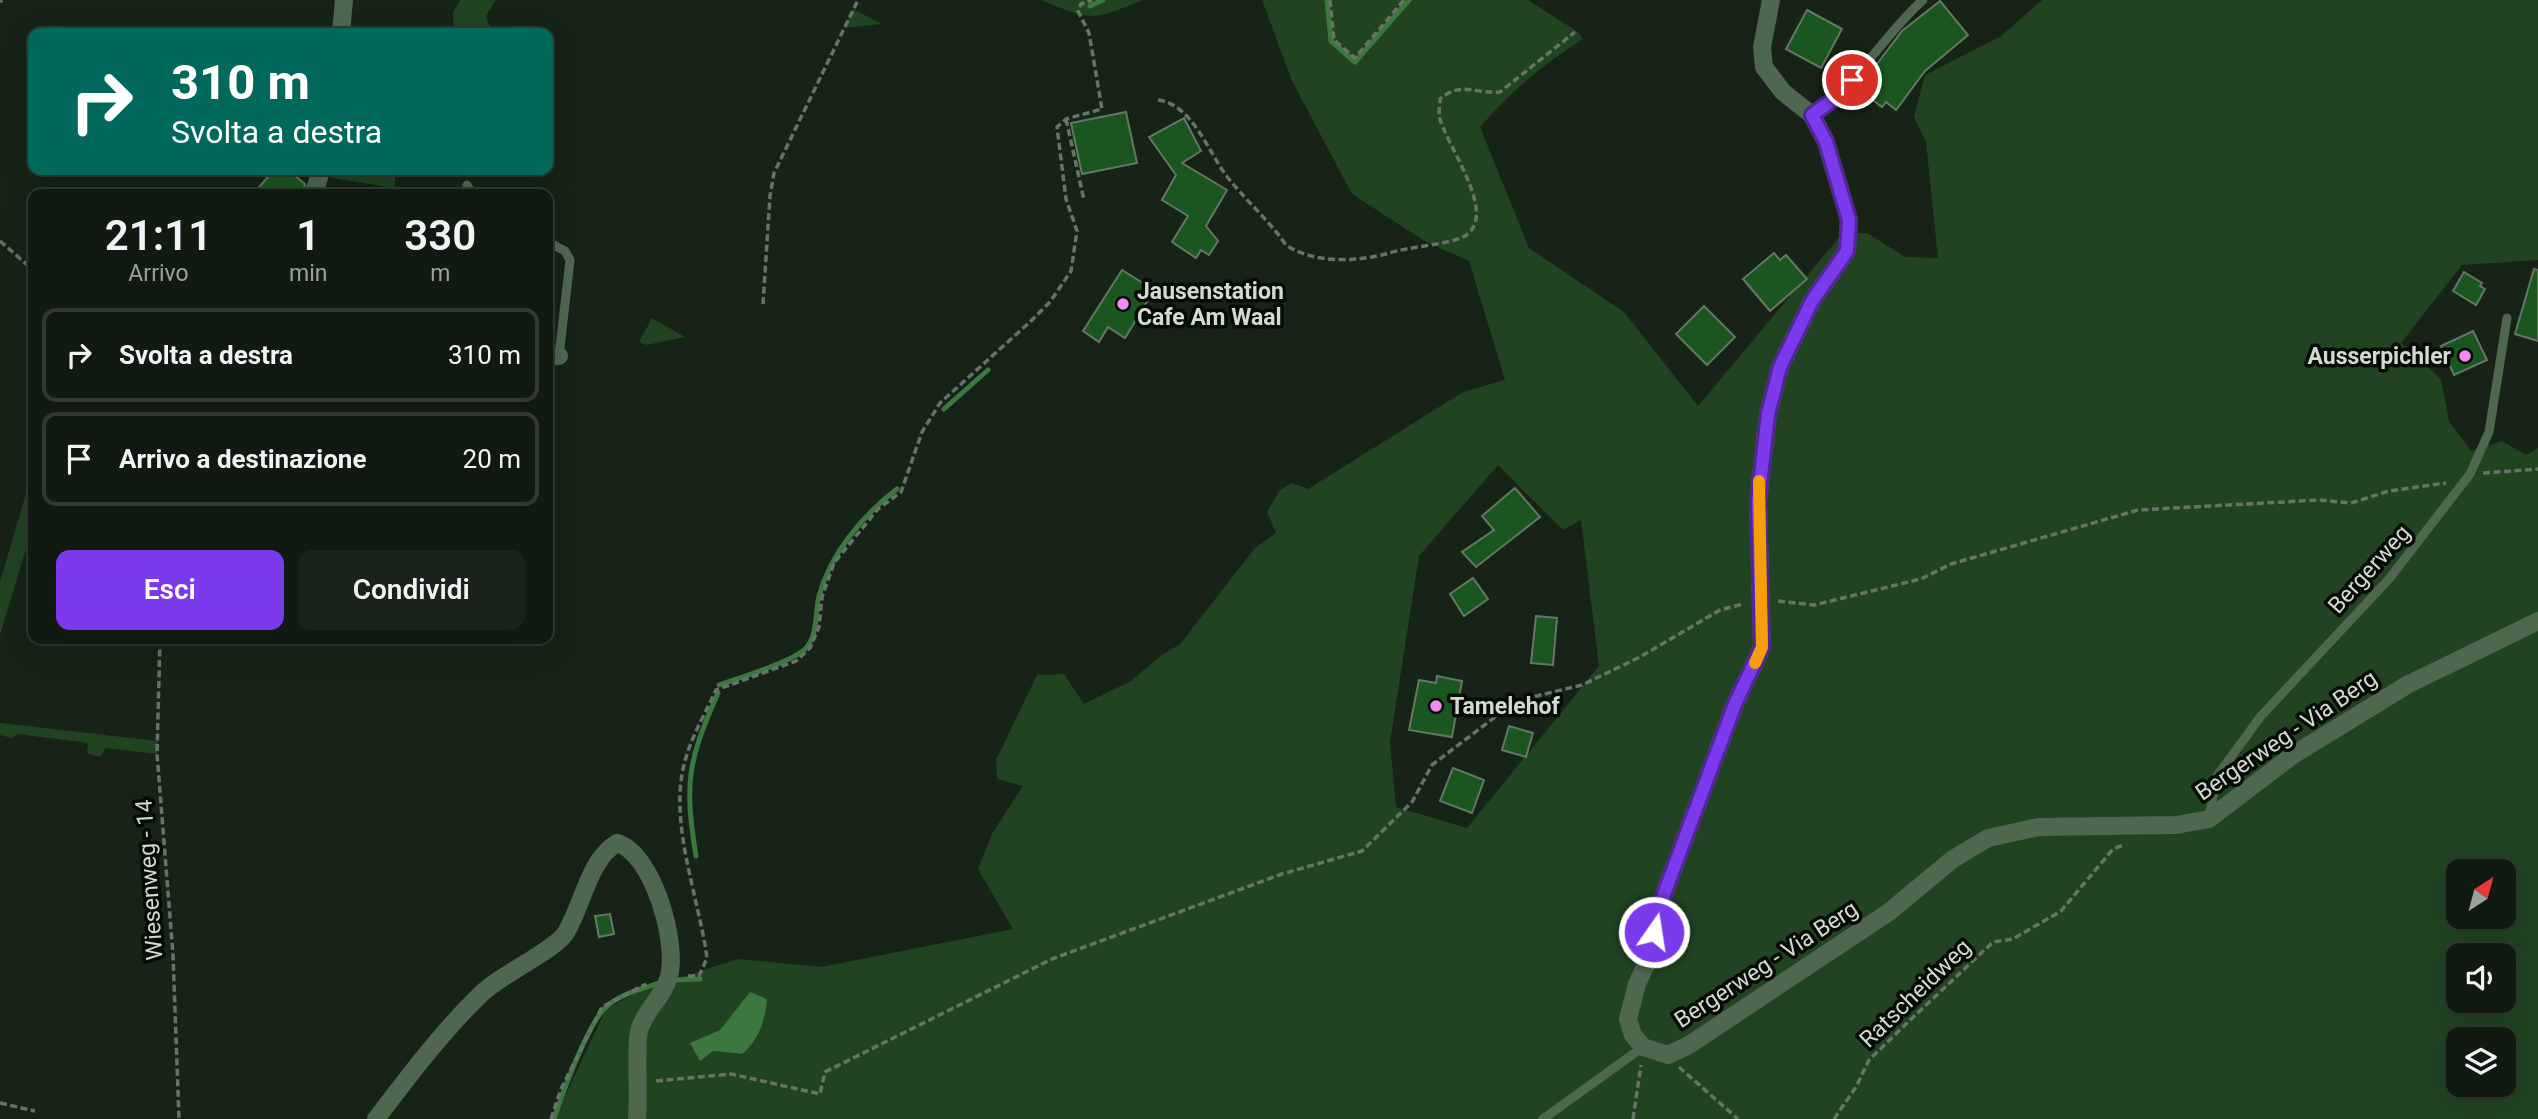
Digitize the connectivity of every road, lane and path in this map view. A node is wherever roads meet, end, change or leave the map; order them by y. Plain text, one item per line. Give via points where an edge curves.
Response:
1 (344, 0) edge
2 (858, 0) edge
3 (1092, 0) edge
4 (1330, 0) edge
5 (1404, 0) edge
6 (1771, 0) edge
7 (1923, 0) edge
8 (341, 28) edge
9 (1576, 32) dead end
10 (1158, 100) dead end
11 (1812, 115) junction
12 (1066, 119) junction
13 (467, 185) dead end
14 (469, 189) edge
15 (1084, 200) dead end
16 (0, 241) edge
17 (553, 245) edge
18 (28, 266) edge
19 (764, 304) dead end
20 (2507, 318) dead end
21 (554, 356) edge
22 (2538, 469) edge
23 (2470, 474) junction
24 (1763, 599) junction
25 (2538, 621) edge
26 (160, 644) edge
27 (2209, 819) junction
28 (2125, 844) dead end
29 (669, 977) junction
30 (1643, 1047) junction
31 (1673, 1064) dead end
32 (640, 1083) junction
33 (0, 1103) edge
34 (35, 1111) dead end
35 (179, 1119) edge
36 (376, 1119) edge
37 (551, 1119) edge
38 (637, 1119) edge
39 (1543, 1119) edge
40 (1633, 1119) edge
41 (1738, 1119) edge
42 (1834, 1119) edge

1 - 8 street
2 - 19 path via 775,173
3 - 12 path via 1080,4 1078,11 1088,33 1102,109
4 - 5 path via 1334,40 1355,58
6 - 11 street via 1762,47 1764,67 1783,92
7 - 11 lane via 1898,22 1838,96
9 - 10 path via 1500,92 1464,88 1450,90 1440,99 1439,114 1465,169 1477,215 1467,235 1361,261 1296,251 1286,245 1226,174 1188,119 1168,101
11 - 24 street via 1826,142 1849,220 1847,251 1812,301 1774,389 1760,460
12 - 15 path
12 - 29 path via 1057,127 1066,199 1077,231 1071,271 1030,322 940,403 922,432 901,492 878,509 834,563 810,648 796,661 716,690 697,731 684,765 680,807 707,958 699,976
13 - 14 lane
16 - 18 path
17 - 21 lane via 570,260
20 - 23 lane, Bergerweg via 2489,432
22 - 23 path
23 - 24 path via 2441,485 2389,491 2351,503 2319,500 2138,510 1951,564 1921,579 1841,599 1814,605
23 - 27 lane, Bergerweg via 2389,579 2262,716 2217,776
24 - 30 street via 1762,647 1735,704 1660,905 1649,958 1637,984 1628,1019
24 - 32 path via 1720,610 1582,685 1516,701 1432,765 1412,802 1362,851 1282,874 1052,959 825,1072 820,1094 731,1074
25 - 27 street, Bergerweg - Via Berg via 2407,685 2292,755
26 - 35 path, Wiesenweg - 14 via 157,754 173,955
27 - 30 street, Bergerweg - Via Berg via 2176,825 2039,827 1988,838 1953,859 1889,912 1689,1045 1668,1055
28 - 42 path, Ratscheidweg via 2113,849 2062,911 2012,939 1993,942 1926,1005 1869,1060
29 - 32 street via 638,1036
29 - 36 street via 673,950 646,868 617,843 606,849 598,863 564,936 479,996
29 - 37 path via 636,986 602,1007
30 - 39 lane
30 - 40 path
31 - 41 path
32 - 38 street
33 - 34 path

